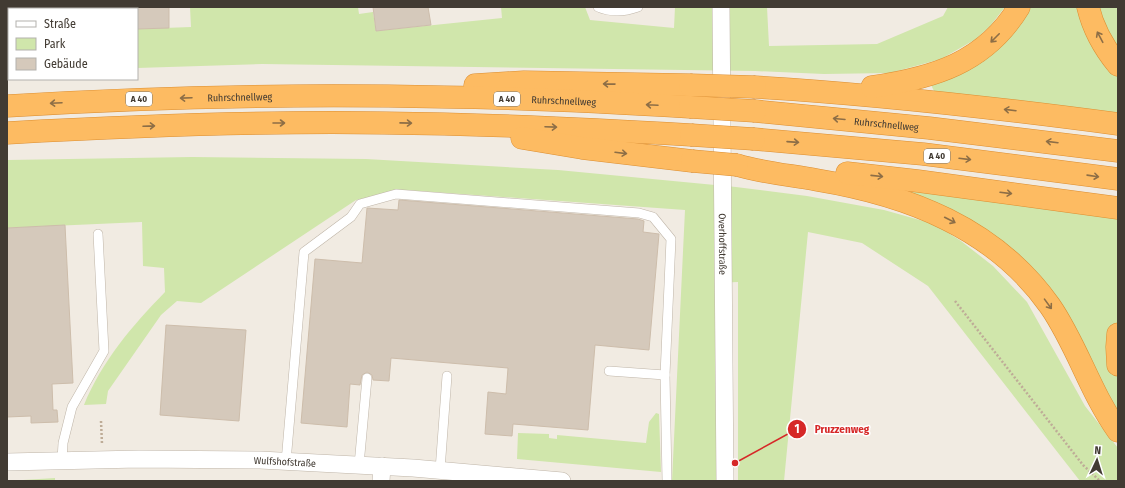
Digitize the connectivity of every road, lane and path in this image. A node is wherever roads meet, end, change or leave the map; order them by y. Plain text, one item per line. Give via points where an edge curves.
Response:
1 (598, 7) edge
2 (638, 7) edge
3 (721, 7) edge
4 (1019, 7) edge
5 (1088, 7) edge
6 (1118, 65) edge
7 (785, 89) junction
8 (324, 96) junction
9 (7, 106) edge
10 (428, 124) junction
11 (1118, 124) edge
12 (7, 133) edge
13 (1118, 152) edge
14 (749, 167) junction
15 (1118, 179) edge
16 (1118, 208) edge
17 (98, 234) dead end
18 (955, 301) dead end
19 (1118, 334) edge
20 (1118, 365) edge
21 (609, 371) dead end
22 (665, 375) junction
23 (448, 376) dead end
24 (367, 378) dead end
25 (102, 421) dead end
26 (1118, 430) edge
27 (102, 444) dead end
28 (62, 460) junction
29 (7, 462) edge
30 (286, 462) junction
31 (359, 465) junction
32 (440, 470) junction
33 (381, 474) edge
34 (562, 481) edge
35 (667, 481) edge
36 (725, 481) edge
37 (1100, 481) edge

1 - 2 lane via 607,11 626,12
3 - 36 street, Overhoffstraße
4 -> 7 highway via 1005,28 989,44 968,59 939,73 872,87
6 -> 5 highway via 1098,35
7 -> 8 highway, bridge via 524,82
11 -> 7 highway via 970,105
8 -> 9 highway, Ruhrschnellweg / A 40 via 135,99
13 -> 8 highway, Ruhrschnellweg / A 40, bridge via 929,128 755,111 607,102
12 -> 10 highway, A 40 via 110,127 271,123
10 -> 14 highway, bridge via 582,148
10 -> 15 highway, A 40, bridge via 546,127 754,139 917,154
14 -> 16 highway via 799,168 918,181
14 -> 26 highway via 849,186 908,202 962,226 985,242 1010,261 1048,305 1068,336
17 - 28 lane via 104,351 72,407
18 - 37 path via 1083,465
19 - 20 highway
21 - 22 lane
22 - 30 lane via 670,239 652,218 639,214 396,194 360,204 351,217 304,252
22 - 35 lane
23 - 32 lane
24 - 31 lane
25 - 27 path
28 - 29 street, Wulfshofstraße
28 - 30 street, Wulfshofstraße
30 - 31 street, Wulfshofstraße
31 - 33 street, Wulfshofstraße
32 - 33 street, Wulfshofstraße
32 - 34 street, Wulfshofstraße

